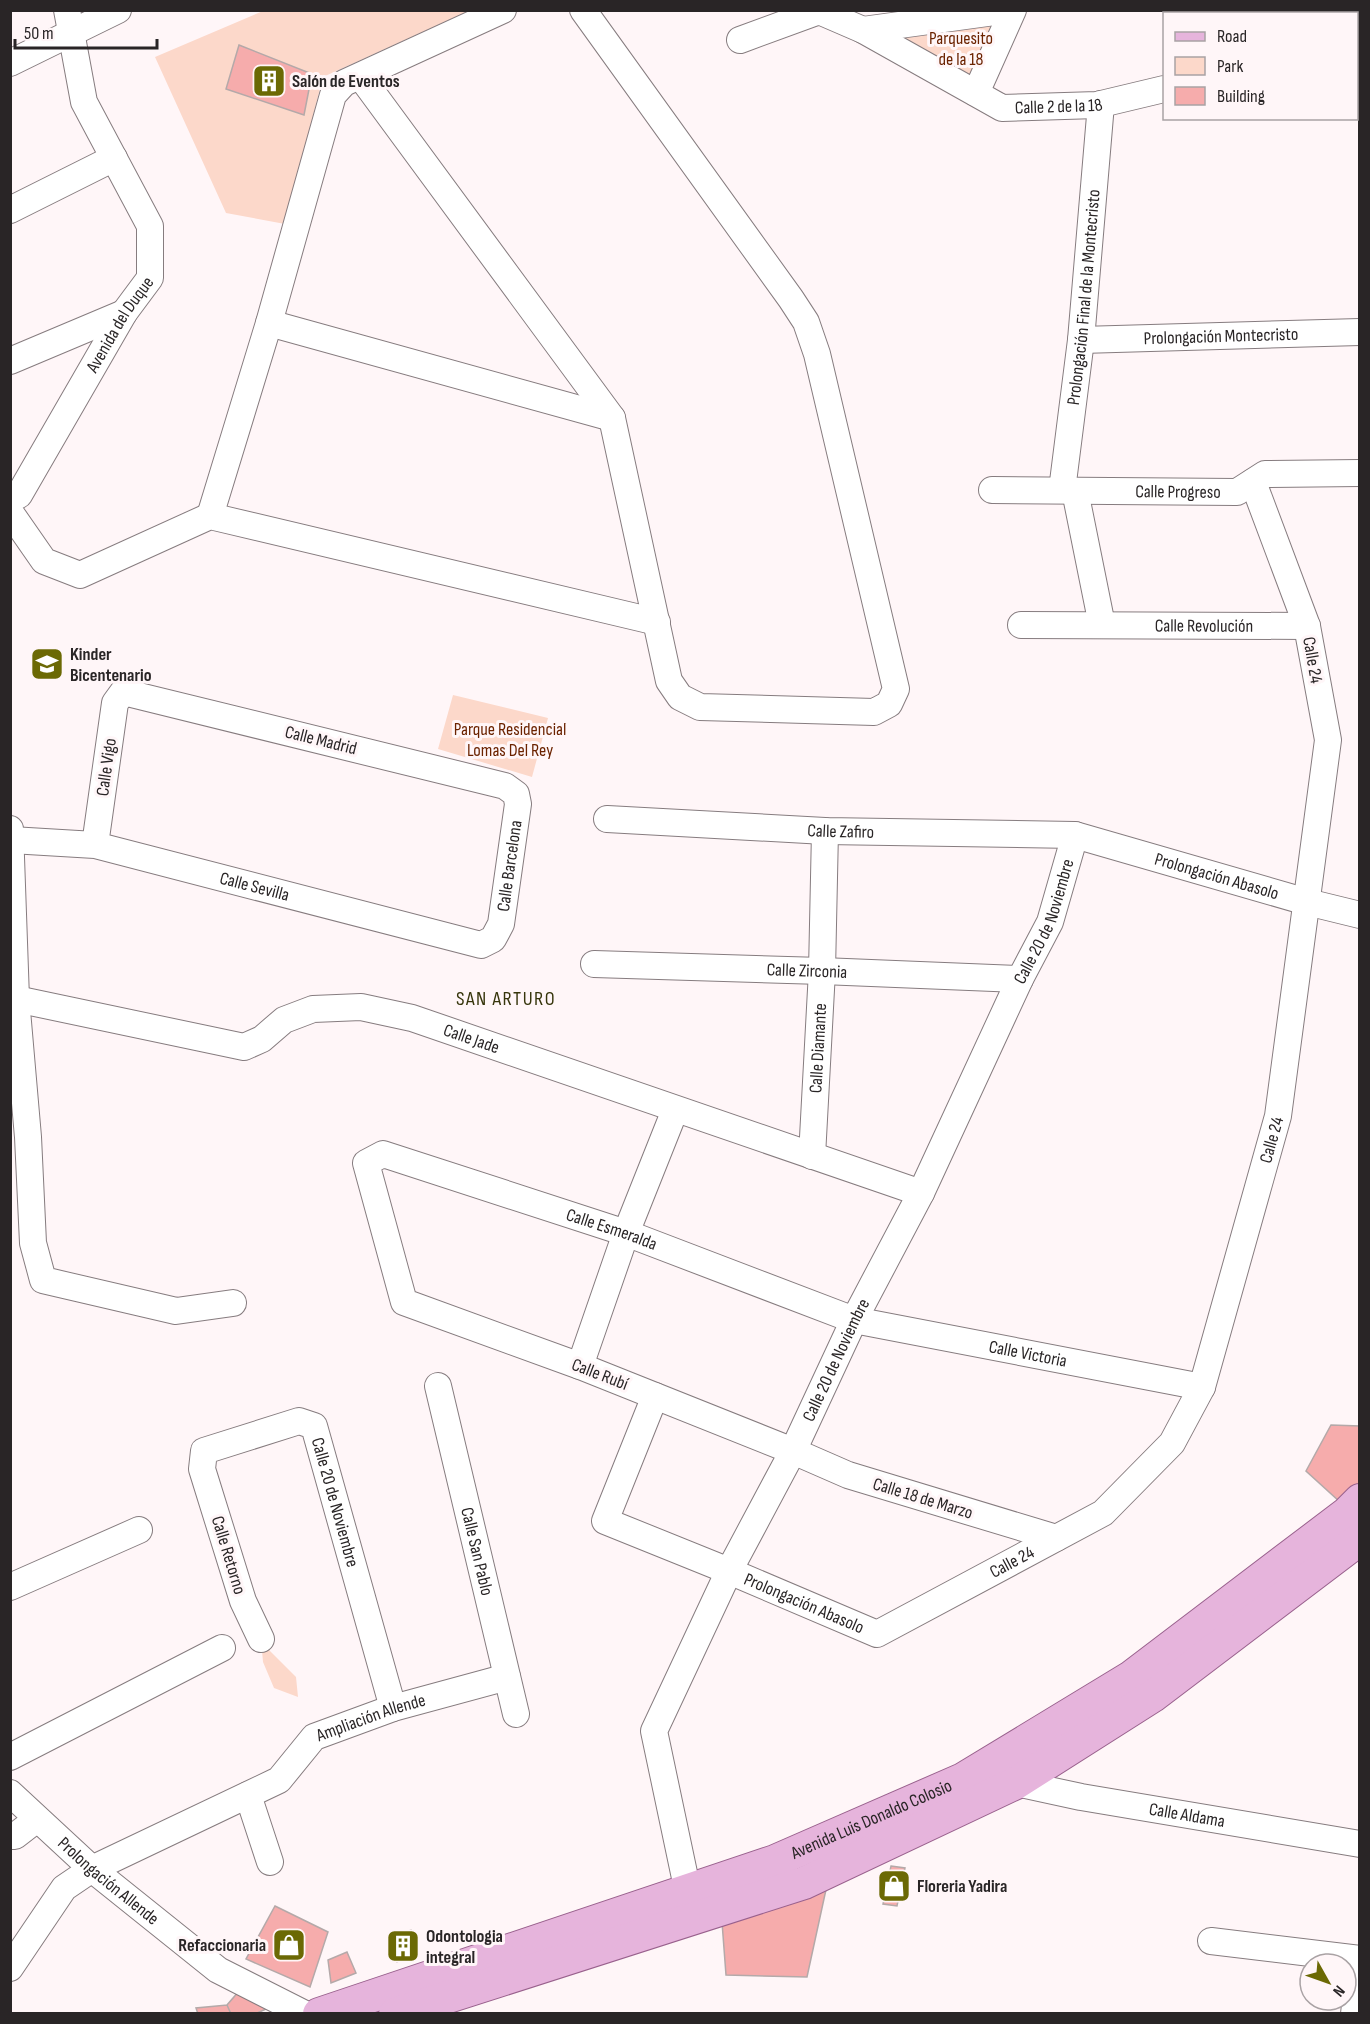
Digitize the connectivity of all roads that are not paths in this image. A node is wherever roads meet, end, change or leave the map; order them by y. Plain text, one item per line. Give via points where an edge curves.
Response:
1 (118, 10) edge
2 (503, 10) edge
3 (583, 10) edge
4 (1011, 10) edge
5 (69, 23) edge
6 (863, 30) junction
7 (740, 40) dead end
8 (10, 63) edge
9 (360, 77) junction
10 (1163, 89) edge
11 (976, 93) junction
12 (1101, 104) junction
13 (114, 158) junction
14 (10, 210) edge
15 (124, 313) junction
16 (269, 323) junction
17 (1359, 332) edge
18 (1081, 340) junction
19 (10, 361) edge
20 (612, 418) junction
21 (1359, 473) edge
22 (1252, 482) junction
23 (992, 490) dead end
24 (1069, 491) junction
25 (13, 502) edge
26 (210, 516) junction
27 (657, 622) junction
28 (1021, 625) dead end
29 (1102, 625) junction
30 (1307, 626) junction
31 (123, 692) joint
32 (516, 794) joint
33 (607, 819) dead end
34 (825, 831) junction
35 (11, 835) edge
36 (1075, 835) junction
37 (95, 845) junction
38 (1307, 902) junction
39 (1359, 915) edge
40 (13, 924) edge
41 (493, 939) joint
42 (594, 964) dead end
43 (822, 971) junction
44 (1020, 980) junction
45 (16, 999) junction
46 (675, 1110) junction
47 (812, 1156) junction
48 (921, 1193) junction
49 (626, 1233) junction
50 (404, 1302) joint
51 (233, 1303) dead end
52 (855, 1320) junction
53 (580, 1366) junction
54 (438, 1386) dead end
55 (1202, 1387) junction
56 (655, 1396) junction
57 (794, 1450) junction
58 (202, 1469) joint
59 (1359, 1500) edge
60 (139, 1530) dead end
61 (1056, 1538) junction
62 (1359, 1539) edge
63 (729, 1570) junction
64 (10, 1587) edge
65 (877, 1634) joint
66 (261, 1639) dead end
67 (222, 1648) dead end
68 (507, 1677) junction
69 (393, 1708) junction
70 (516, 1714) dead end
71 (10, 1757) edge
72 (1016, 1784) junction
73 (10, 1793) edge
74 (248, 1795) junction
75 (37, 1818) junction
76 (10, 1836) edge
77 (1359, 1844) edge
78 (270, 1862) dead end
79 (92, 1869) junction
80 (688, 1892) junction
81 (1211, 1941) dead end
82 (1359, 1959) edge
83 (12, 1963) edge
84 (305, 2013) edge
85 (319, 2013) edge
86 (395, 2013) edge
87 (1354, 2013) edge

1 - 5 street
2 - 9 street
3 - 27 street via 806,322 817,354 896,689 889,704 874,712 700,706 680,697 669,681
4 - 6 street
4 - 11 street
5 - 8 street
5 - 13 street, Avenida del Duque via 84,102
6 - 7 street, Calle 2 de la 18 via 819,11
6 - 11 street, Calle 2 de la 18
9 - 16 street via 344,83 333,95
9 - 20 street
10 - 12 street, Calle 2 de la 18
11 - 12 street, Calle 2 de la 18 via 1002,108
12 - 18 street, Prolongación Final de la Montecristo
13 - 14 street
13 - 15 street, Avenida del Duque via 150,226 150,278
15 - 19 street
15 - 25 street, Avenida del Duque
16 - 20 street
16 - 26 street
17 - 18 street, Prolongación Montecristo
18 - 24 street, Prolongación Final de la Montecristo
20 - 27 street
21 - 22 street, Calle Progreso via 1265,474
22 - 24 street, Calle Progreso via 1237,492
22 - 30 street, Calle 24
23 - 24 street, Calle Progreso
24 - 29 street, Prolongación Final de la Montecristo
25 - 26 street via 44,561 80,575
26 - 27 street
28 - 29 street, Calle Revolución
29 - 30 street, Calle Revolución
30 - 38 street, Calle 24 via 1328,740
31 - 32 street, Calle Madrid via 505,786
31 - 37 street, Calle Vigo via 115,703
32 - 41 street, Calle Barcelona via 518,804 501,924
33 - 34 street, Calle Zafiro
34 - 36 street, Calle Zafiro
34 - 43 street, Calle Diamante
35 - 37 street, Calle Sevilla
35 - 40 street
36 - 38 street, Prolongación Abasolo
36 - 44 street, Calle 20 de Noviembre via 1050,922
37 - 41 street, Calle Sevilla via 481,945
38 - 39 street, Prolongación Abasolo
38 - 55 street, Calle 24 via 1278,1116
40 - 45 street
42 - 43 street, Calle Zirconia
43 - 44 street, Calle Zirconia
43 - 47 street, Calle Diamante
44 - 48 street, Calle 20 de Noviembre
45 - 46 street, Calle Jade via 244,1047 262,1039 285,1020 313,1009 361,1007 412,1018
45 - 51 street via 33,1243 43,1280 176,1311
46 - 47 street, Calle Jade
46 - 49 street
47 - 48 street, Calle Jade
48 - 52 street, Calle 20 de Noviembre
49 - 50 street, Calle Esmeralda via 383,1154 366,1162
49 - 52 street, Calle Esmeralda
49 - 53 street
50 - 53 street, Calle Rubí
52 - 55 street, Calle Victoria
52 - 57 street, Calle 20 de Noviembre
53 - 56 street, Calle Rubí
54 - 68 street, Calle San Pablo
55 - 61 street, Calle 24 via 1172,1443 1103,1513
56 - 57 street, Calle Rubí
56 - 63 street, Prolongación Abasolo via 605,1521
57 - 61 street, Calle 18 de Marzo via 848,1475
57 - 63 street, Calle 20 de Noviembre
58 - 66 street, Calle Retorno via 243,1601
58 - 69 street, Calle 20 de Noviembre via 204,1451 299,1421 314,1426
59 - 80 main road, Avenida Luis Donaldo Colosio via 1131,1677 963,1779 775,1861
60 - 64 street
61 - 65 street, Calle 24
62 - 72 main road, Avenida Luis Donaldo Colosio via 1153,1696
63 - 65 street, Prolongación Abasolo
63 - 80 street, Calle 20 de Noviembre via 654,1731
67 - 71 street
68 - 69 street, Ampliación Allende
68 - 70 street, Calle San Pablo
69 - 74 street, Ampliación Allende via 314,1737 279,1780
72 - 77 street, Calle Aldama
72 - 86 main road, Avenida Luis Donaldo Colosio via 804,1883
73 - 75 street, Prolongación Allende
74 - 78 street
74 - 79 street, Ampliación Allende
75 - 76 street
75 - 79 street, Prolongación Allende
79 - 83 street, Ampliación Allende via 64,1888
79 - 84 street, Prolongación Allende via 218,1970
80 - 85 main road, Avenida Luis Donaldo Colosio
81 - 82 street
82 - 87 street

